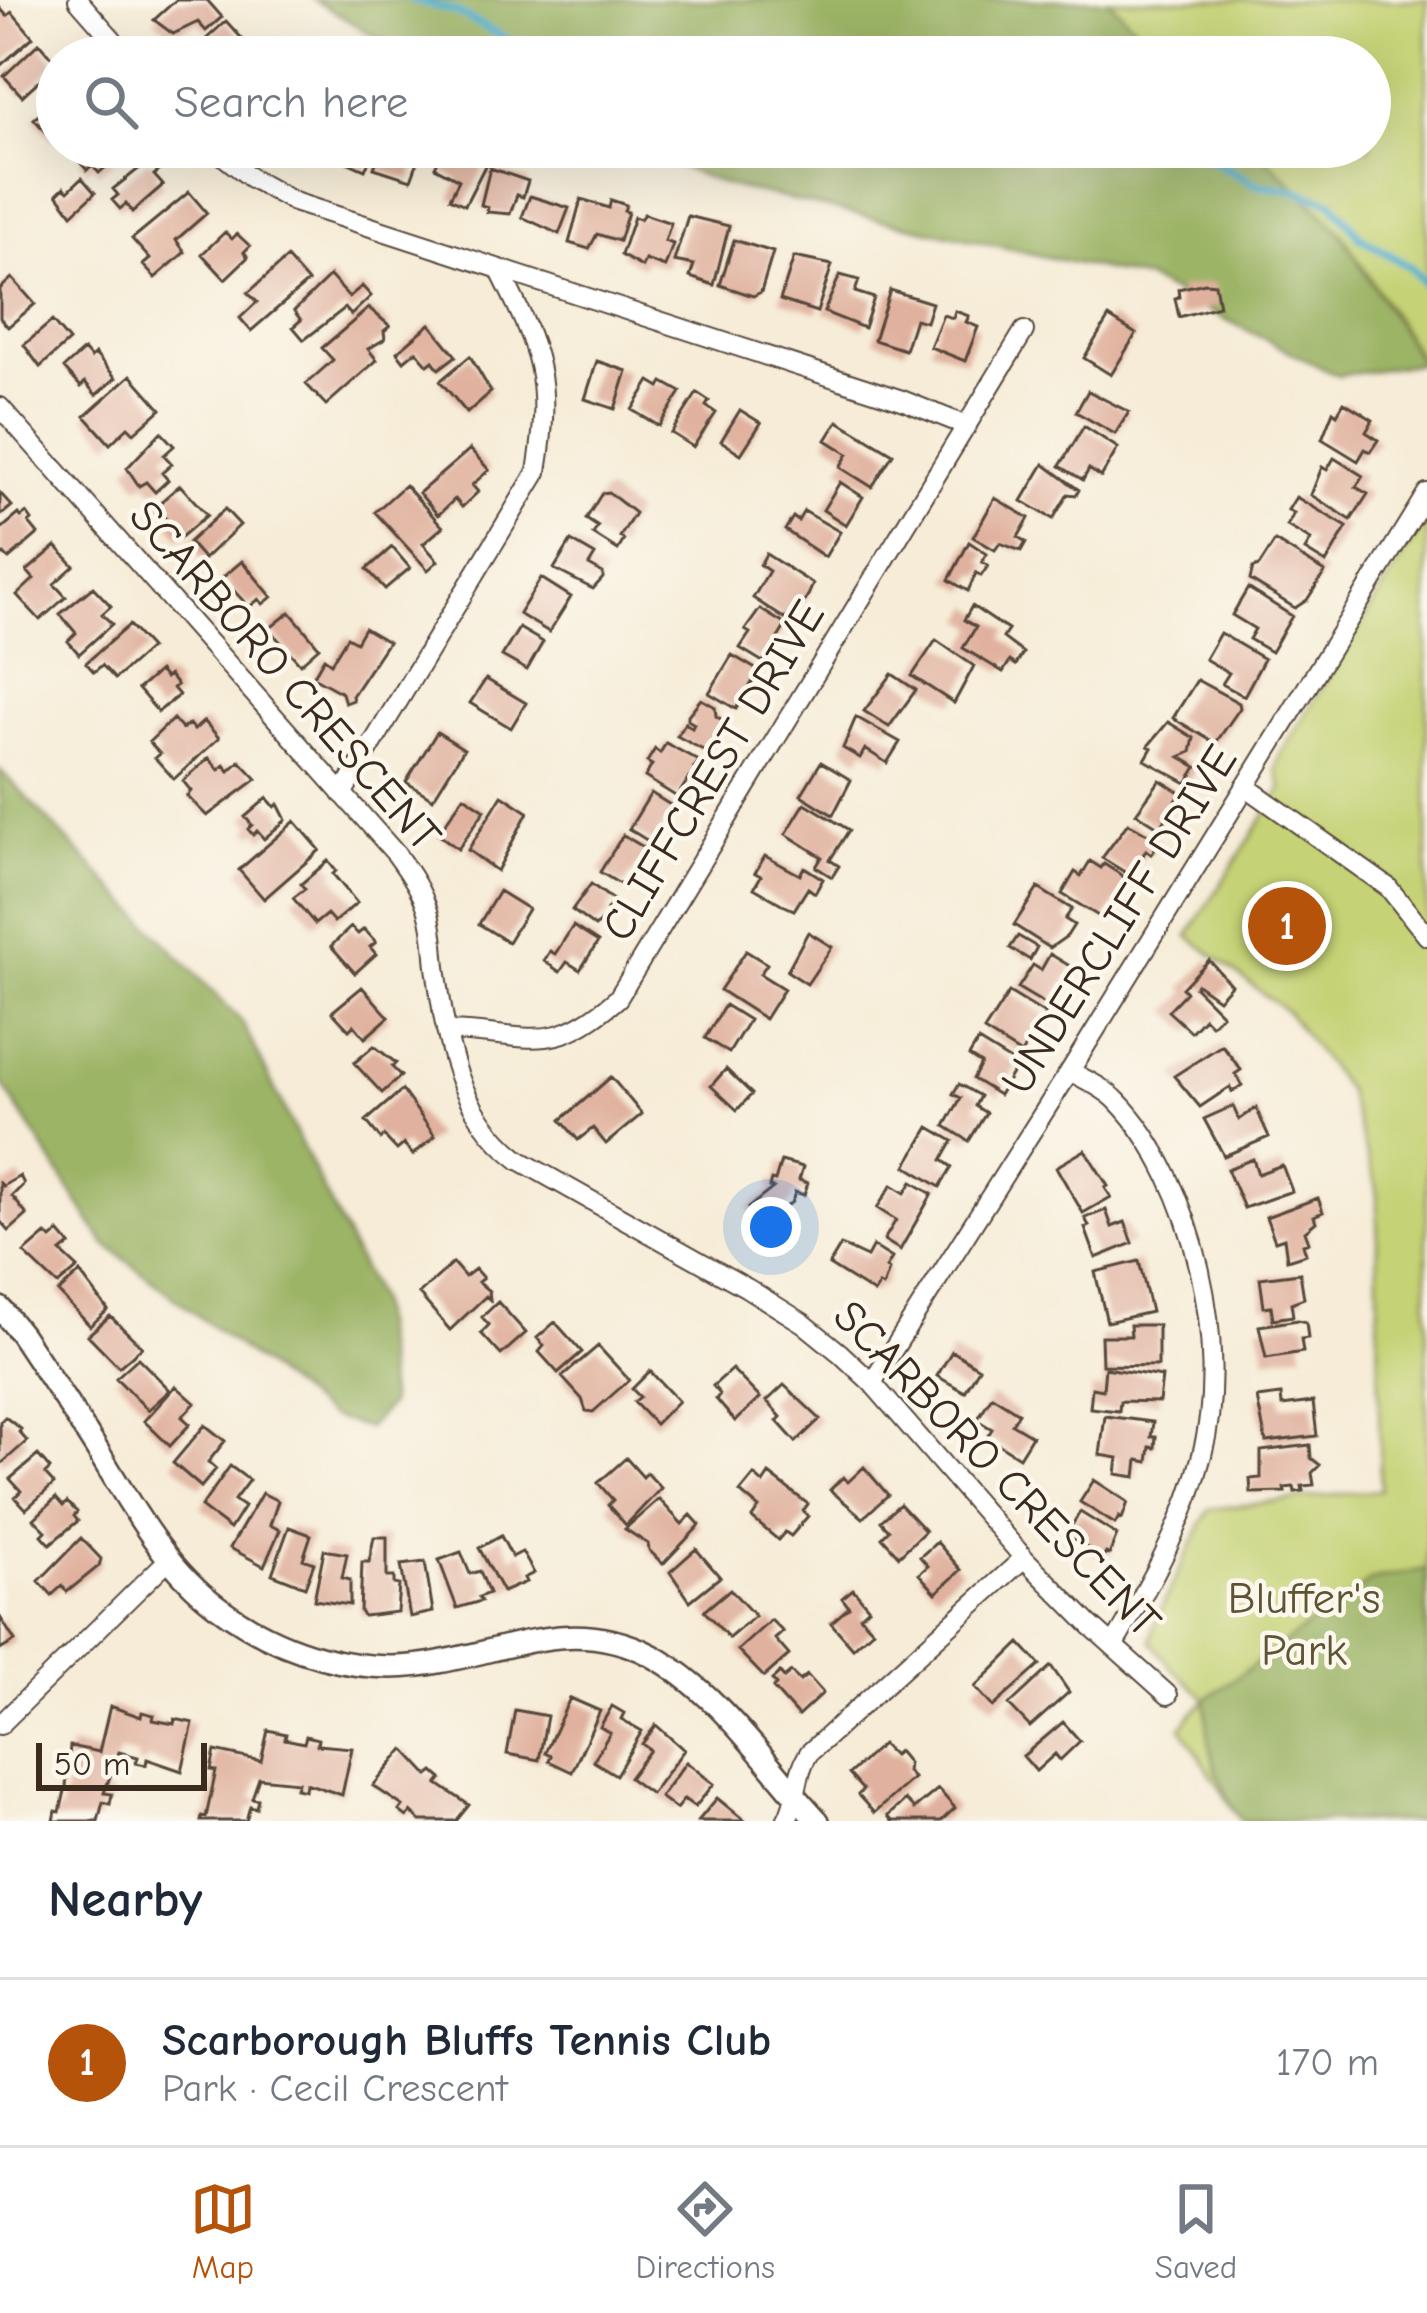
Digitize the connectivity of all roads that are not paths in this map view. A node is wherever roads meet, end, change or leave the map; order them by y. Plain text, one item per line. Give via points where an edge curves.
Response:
1 (78, 0) edge
2 (110, 36) edge
3 (238, 168) edge
4 (499, 269) junction
5 (1024, 332) dead end
6 (0, 407) edge
7 (967, 426) junction
8 (1427, 493) edge
9 (1245, 786) junction
10 (342, 794) junction
11 (1427, 936) edge
12 (449, 1031) junction
13 (1070, 1071) junction
14 (0, 1308) edge
15 (872, 1383) junction
16 (170, 1558) junction
17 (1024, 1558) junction
18 (1113, 1646) junction
19 (1168, 1695) dead end
20 (0, 1725) edge
21 (798, 1800) junction
22 (786, 1821) edge
23 (818, 1821) edge

1 - 2 street
3 - 4 street via 294,202
4 - 7 street
4 - 10 street via 543,376 537,472
5 - 7 street, CLIFFCREST DRIVE
6 - 10 street, SCARBORO CRESCENT
7 - 12 street, CLIFFCREST DRIVE via 618,998 562,1036
8 - 9 street, UNDERCLIFF DRIVE
9 - 11 street via 1388,887
9 - 13 street, UNDERCLIFF DRIVE
10 - 12 street, SCARBORO CRESCENT via 422,895
12 - 15 street, SCARBORO CRESCENT via 471,1110 492,1140 803,1323
13 - 15 street, UNDERCLIFF DRIVE
13 - 18 street via 1114,1097 1166,1176 1188,1228 1210,1336 1197,1472 1159,1567
14 - 16 street
15 - 17 street, SCARBORO CRESCENT
16 - 20 street
16 - 21 street via 240,1622 326,1658 438,1663 552,1635 617,1642 680,1673
17 - 18 street, SCARBORO CRESCENT
17 - 21 street via 809,1753
18 - 19 street, SCARBORO CRESCENT
21 - 22 street
21 - 23 street

